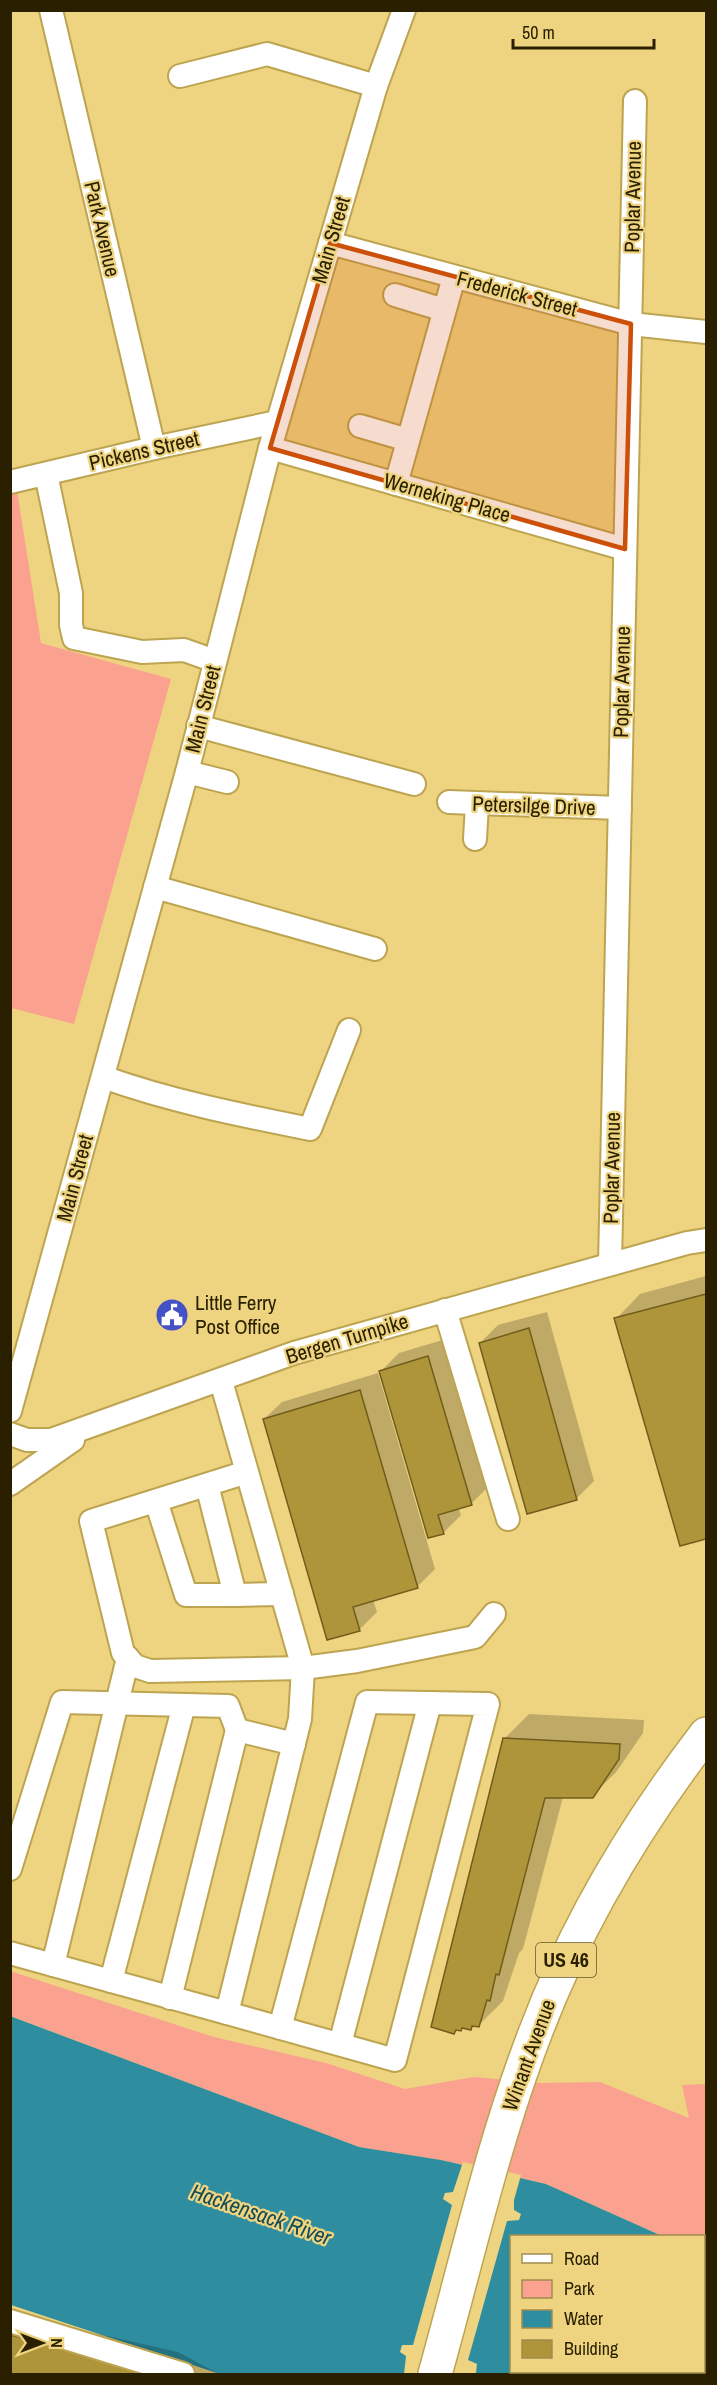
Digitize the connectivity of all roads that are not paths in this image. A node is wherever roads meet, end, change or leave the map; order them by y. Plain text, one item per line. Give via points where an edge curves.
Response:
1 (51, 10) edge
2 (404, 10) edge
3 (180, 76) dead end
4 (376, 86) junction
5 (635, 101) dead end
6 (330, 243) junction
7 (454, 277) junction
8 (395, 295) dead end
9 (444, 310) junction
10 (631, 324) junction
11 (706, 332) edge
12 (277, 422) junction
13 (360, 426) dead end
14 (408, 440) junction
15 (154, 448) junction
16 (270, 448) junction
17 (46, 474) junction
18 (10, 482) edge
19 (396, 484) junction
20 (625, 549) junction
21 (215, 661) junction
22 (198, 726) junction
23 (187, 772) junction
24 (226, 783) dead end
25 (414, 784) dead end
26 (449, 802) dead end
27 (477, 804) junction
28 (620, 808) junction
29 (476, 839) dead end
30 (155, 886) junction
31 (375, 950) dead end
32 (349, 1030) dead end
33 (103, 1077) junction
34 (700, 1238) edge
35 (610, 1264) junction
36 (445, 1310) junction
37 (221, 1381) junction
38 (10, 1411) edge
39 (92, 1428) junction
40 (10, 1434) edge
41 (247, 1472) junction
42 (10, 1484) edge
43 (207, 1485) junction
44 (156, 1501) junction
45 (508, 1519) dead end
46 (282, 1594) junction
47 (235, 1595) junction
48 (494, 1614) dead end
49 (128, 1658) junction
50 (303, 1668) junction
51 (430, 1703) junction
52 (117, 1704) junction
53 (184, 1705) junction
54 (237, 1730) junction
55 (706, 1734) edge
56 (294, 1744) junction
57 (10, 1869) edge
58 (10, 1953) edge
59 (53, 1965) junction
60 (111, 1982) junction
61 (171, 1998) junction
62 (227, 2013) junction
63 (280, 2028) junction
64 (340, 2044) junction
65 (10, 2321) edge
66 (183, 2374) edge
67 (435, 2374) edge

1 - 15 street, Park Avenue
2 - 4 street, Main Street
3 - 4 street via 267,54
4 - 6 street, Main Street
5 - 10 street, Poplar Avenue
6 - 7 street, Frederick Street
6 - 12 street, Main Street
7 - 9 street
7 - 10 street, Frederick Street
8 - 9 street
9 - 14 street
10 - 11 street, Frederick Street
10 - 20 street, Poplar Avenue
12 - 15 street, Pickens Street
12 - 16 street, Main Street
13 - 14 street
14 - 19 street
15 - 17 street, Pickens Street
16 - 19 street, Werneking Place
16 - 21 street, Main Street
17 - 18 street, Pickens Street
17 - 21 street via 65,556 74,638 142,652 184,650
19 - 20 street, Werneking Place
20 - 28 street, Poplar Avenue
21 - 22 street, Main Street
22 - 23 street, Main Street
22 - 25 street
23 - 24 street
23 - 30 street, Main Street
26 - 27 street, Petersilge Drive
27 - 28 street, Petersilge Drive
27 - 29 street
28 - 35 street, Poplar Avenue
30 - 31 street
30 - 33 street, Main Street
32 - 33 street via 310,1129 235,1114
33 - 38 street, Main Street
34 - 35 street, Bergen Turnpike
35 - 36 street, Bergen Turnpike
36 - 37 street, Bergen Turnpike via 294,1353
36 - 45 street
37 - 39 street, Bergen Turnpike
37 - 41 street
39 - 40 street, Bergen Turnpike via 51,1440 27,1440
39 - 42 street
41 - 43 street
41 - 46 street
43 - 44 street
43 - 47 street
44 - 47 street via 186,1595
44 - 49 street via 91,1521 123,1653
46 - 47 street
46 - 50 street
48 - 50 street via 475,1637
49 - 50 street via 135,1666 150,1671
49 - 52 street
50 - 56 street via 300,1719
51 - 63 street via 367,1702
51 - 64 street
51 - 64 street via 488,1704 395,2060
52 - 53 street
52 - 57 street via 62,1702
52 - 59 street
53 - 54 street via 228,1706
53 - 60 street
54 - 56 street
54 - 61 street
55 - 67 highway, Winant Avenue / US 46 via 627,1848 576,1938 553,1989 513,2096
56 - 62 street
58 - 59 street
59 - 60 street
60 - 61 street
61 - 62 street
62 - 63 street
63 - 64 street
65 - 66 street

